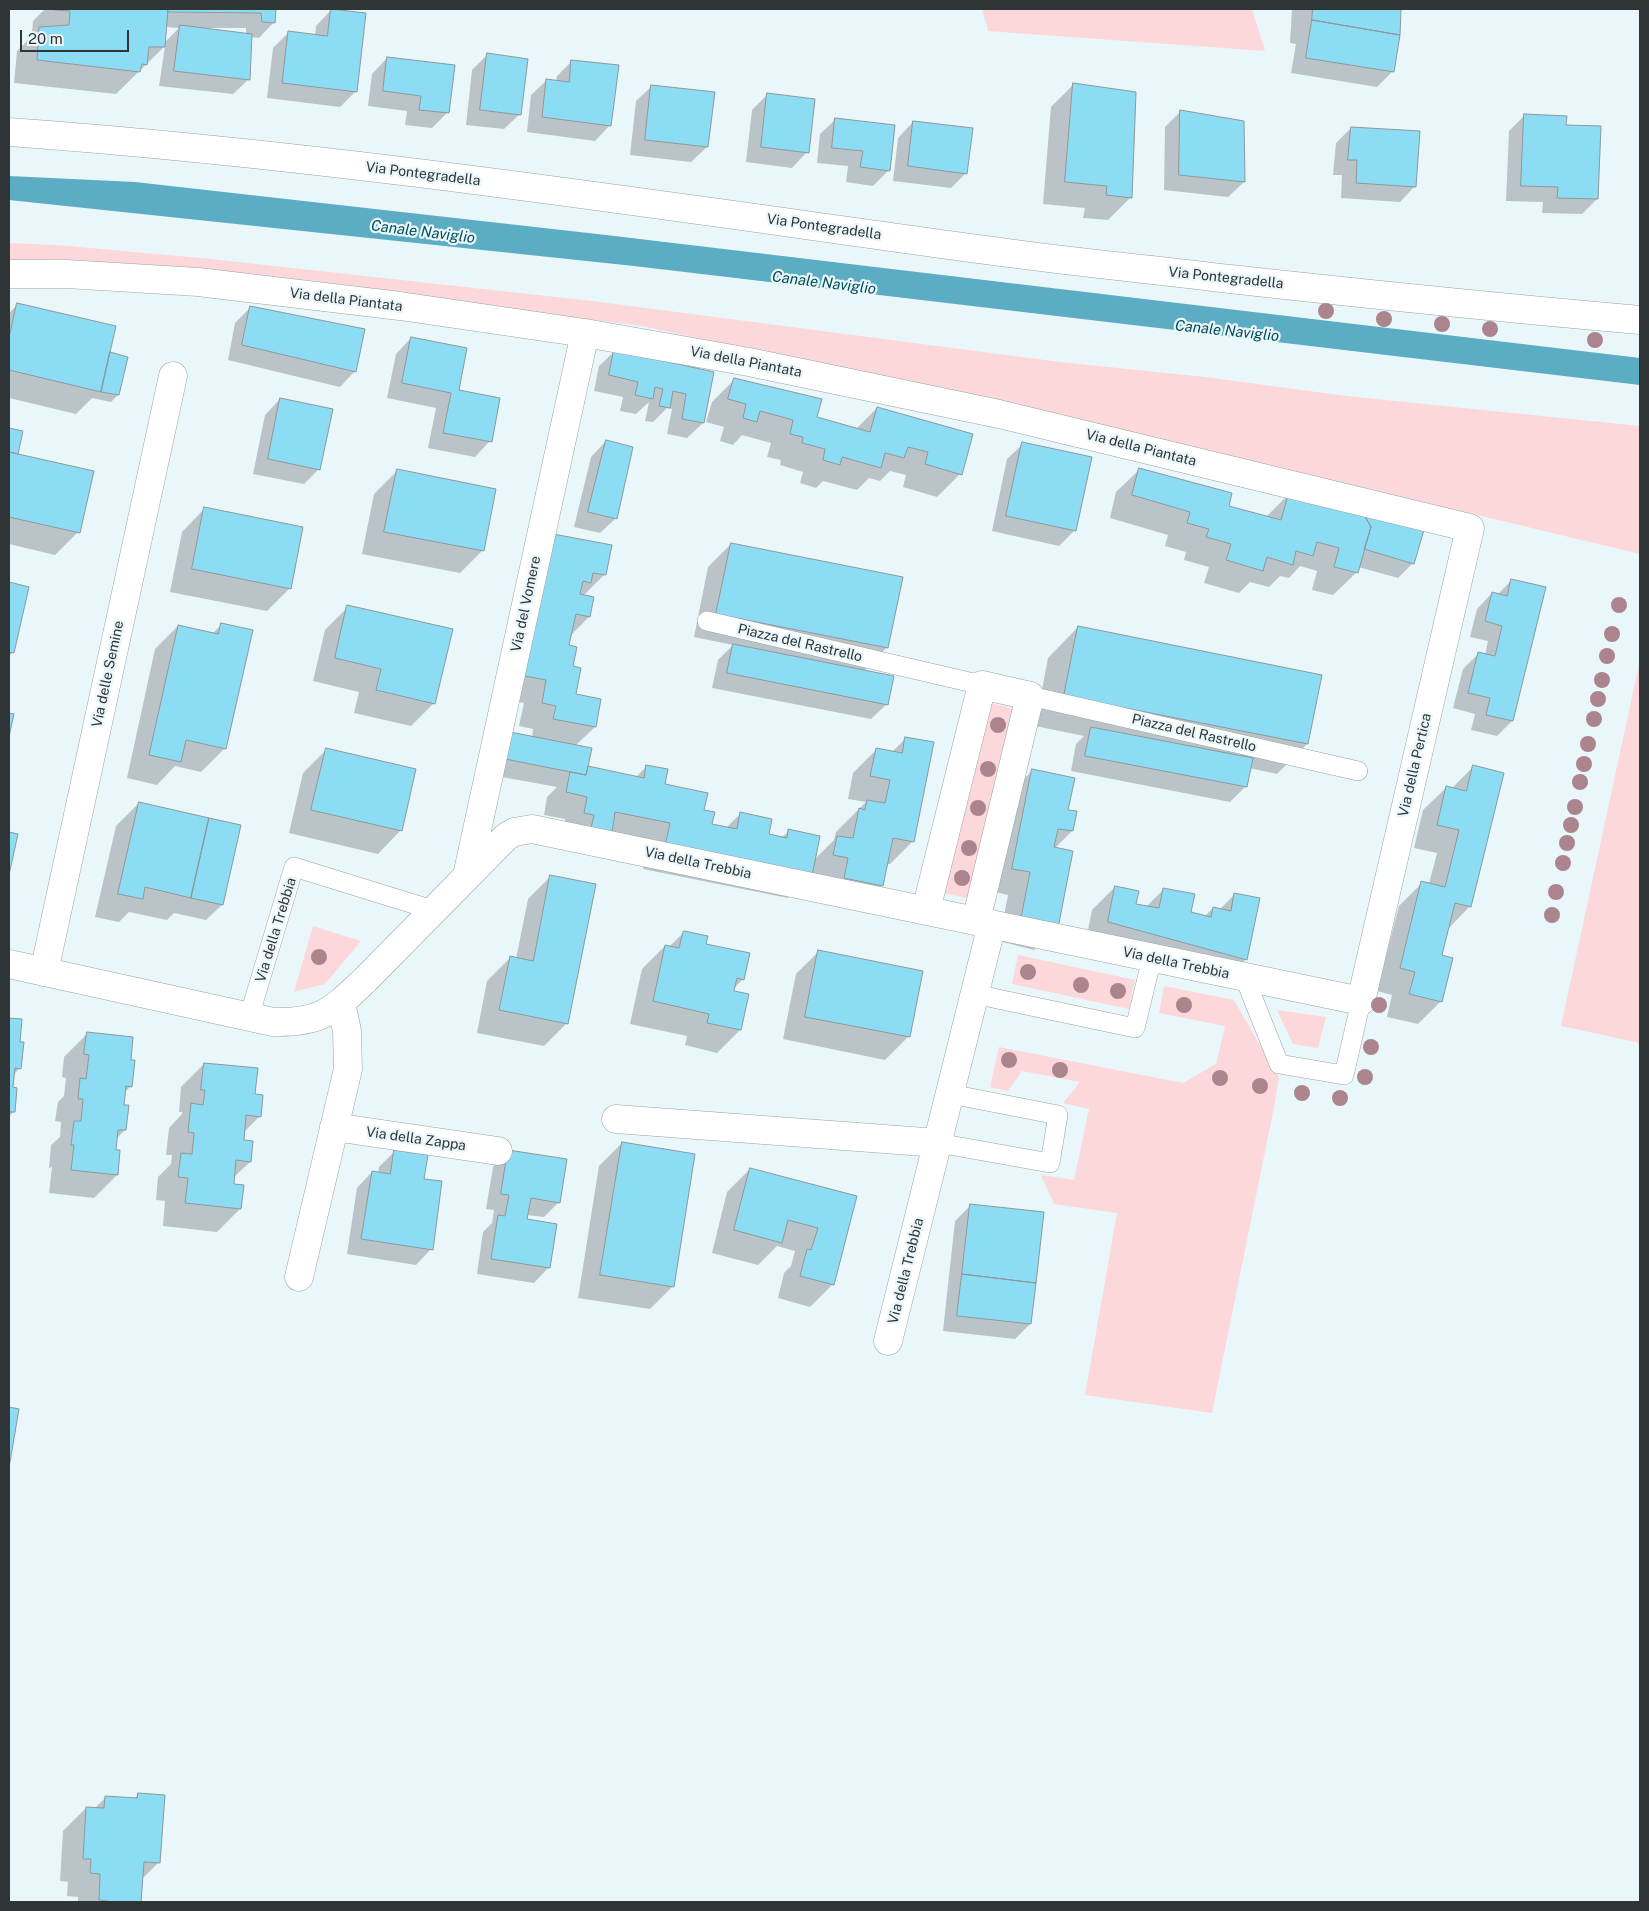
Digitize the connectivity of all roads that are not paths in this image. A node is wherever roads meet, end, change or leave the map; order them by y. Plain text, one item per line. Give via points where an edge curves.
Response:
1 (9, 132) edge
2 (9, 274) edge
3 (1640, 320) edge
4 (585, 333) junction
5 (173, 376) dead end
6 (1470, 528) joint
7 (707, 621) dead end
8 (982, 685) junction
9 (1030, 696) junction
10 (1358, 771) dead end
11 (467, 876) junction
12 (433, 910) junction
13 (926, 910) junction
14 (984, 923) junction
15 (1152, 958) junction
16 (9, 964) edge
17 (44, 972) junction
18 (1244, 976) junction
19 (974, 994) junction
20 (1361, 1001) junction
21 (341, 1002) junction
22 (250, 1017) junction
23 (950, 1094) junction
24 (616, 1119) dead end
25 (334, 1127) junction
26 (938, 1143) junction
27 (498, 1151) dead end
28 (299, 1277) dead end
29 (888, 1341) dead end

1 - 3 street, Via Pontegradella via 351,164 1014,254 1378,295
2 - 4 street, Via della Piantata via 198,282 400,306
4 - 6 street, Via della Piantata via 749,362 990,412
4 - 11 street, Via del Vomere
5 - 17 street, Via delle Semine
6 - 20 street, Via della Pertica
7 - 8 lane, Piazza del Rastrello
8 - 9 street, Piazza del Rastrello
8 - 13 street
9 - 10 lane, Piazza del Rastrello
9 - 14 street
11 - 12 street, Via della Trebbia
11 - 13 street, Via della Trebbia via 506,837 532,829
12 - 21 street, Via della Trebbia
12 - 22 lane, Via della Trebbia via 294,867
13 - 14 street, Via della Trebbia
14 - 15 street, Via della Trebbia
14 - 19 street, Via della Trebbia
15 - 18 street, Via della Trebbia
15 - 19 lane via 1135,1028
16 - 17 street, Via della Trebbia
17 - 22 street, Via della Trebbia
18 - 20 street, Via della Trebbia
18 - 20 lane via 1279,1064 1344,1075
19 - 23 street, Via della Trebbia
21 - 22 street, Via della Trebbia via 309,1020 273,1022
21 - 25 street via 347,1031 348,1068
23 - 26 street, Via della Trebbia
23 - 26 lane via 1058,1115 1050,1163
24 - 26 street
25 - 27 street, Via della Zappa
25 - 28 street
26 - 29 street, Via della Trebbia

